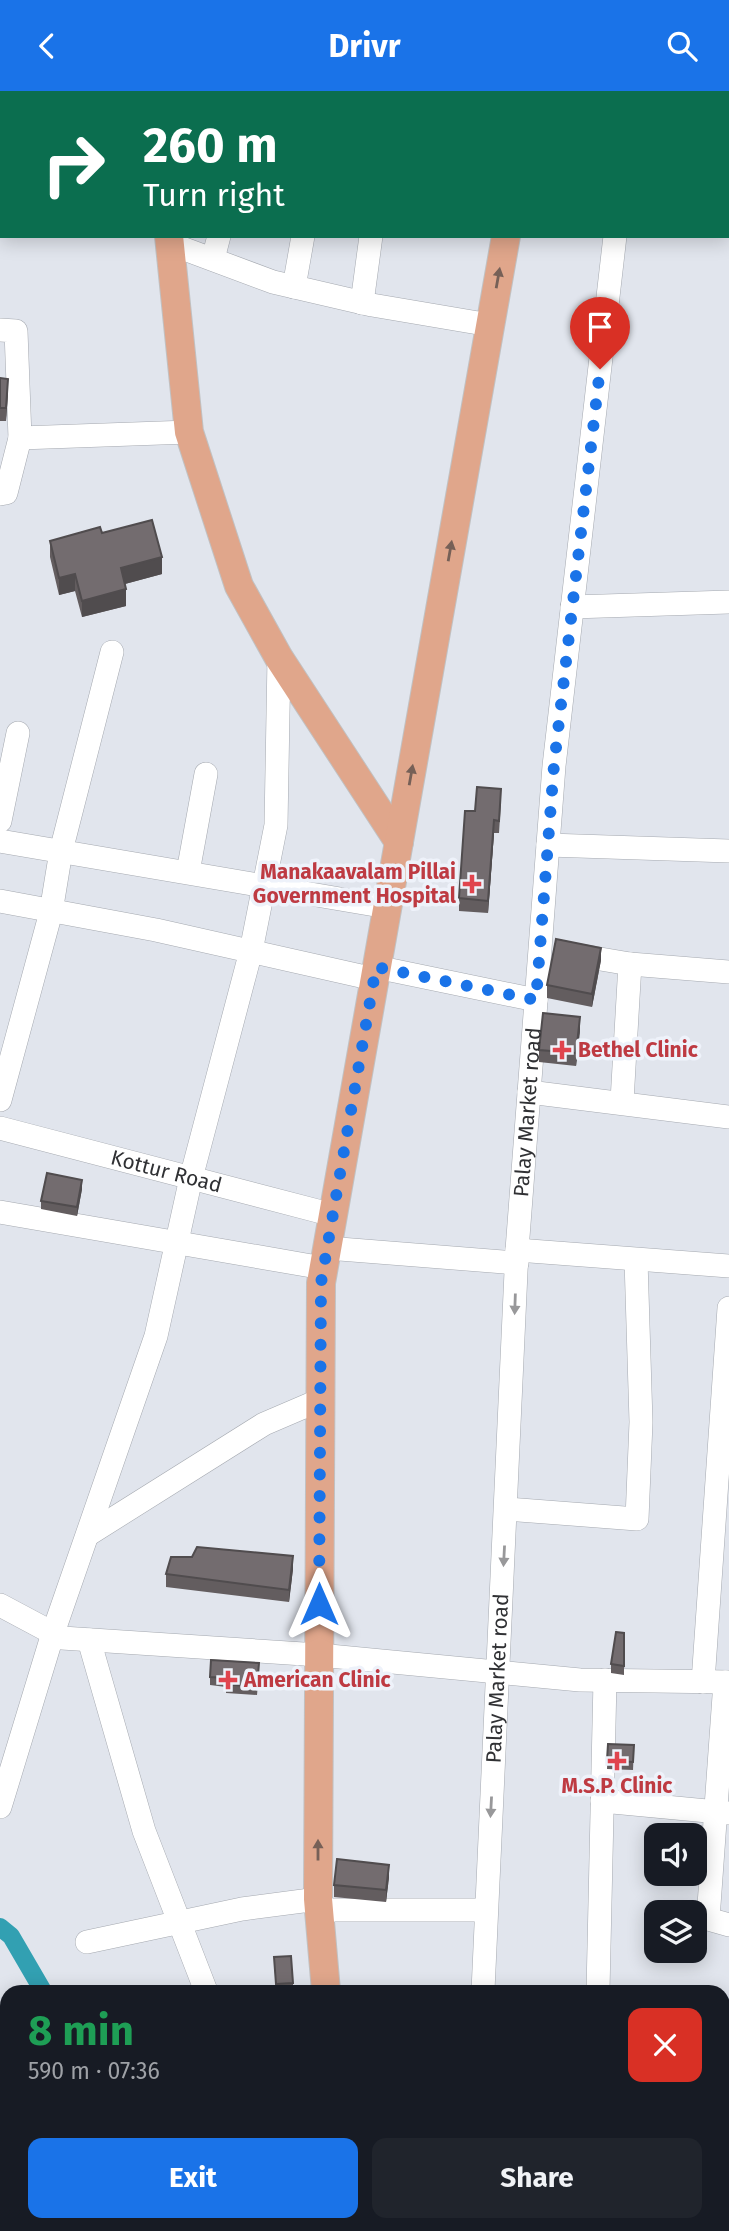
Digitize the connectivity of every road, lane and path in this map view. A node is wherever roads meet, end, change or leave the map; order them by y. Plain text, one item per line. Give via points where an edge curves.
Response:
1 (218, 238) edge
2 (303, 238) edge
3 (371, 238) edge
4 (506, 238) edge
5 (615, 238) edge
6 (170, 240) edge
7 (213, 260) junction
8 (294, 287) junction
9 (362, 303) junction
10 (490, 325) junction
11 (0, 330) edge
12 (189, 432) junction
13 (20, 438) junction
14 (0, 495) edge
15 (729, 602) edge
16 (572, 607) junction
17 (112, 652) dead end
18 (279, 658) junction
19 (18, 733) dead end
20 (206, 774) dead end
21 (0, 821) edge
22 (0, 841) edge
23 (399, 842) junction
24 (548, 845) junction
25 (61, 851) junction
26 (729, 851) edge
27 (188, 872) junction
28 (264, 884) junction
29 (0, 901) edge
30 (387, 907) junction
31 (51, 912) junction
32 (540, 949) junction
33 (251, 951) junction
34 (631, 964) junction
35 (729, 972) edge
36 (375, 973) junction
37 (536, 1000) junction
38 (529, 1093) junction
39 (0, 1100) edge
40 (622, 1101) junction
41 (729, 1117) edge
42 (0, 1128) edge
43 (191, 1178) junction
44 (0, 1212) edge
45 (333, 1215) junction
46 (176, 1245) junction
47 (517, 1257) junction
48 (325, 1258) junction
49 (636, 1260) junction
50 (729, 1266) edge
51 (729, 1308) edge
52 (320, 1400) junction
53 (506, 1509) junction
54 (722, 1531) edge
55 (89, 1534) junction
56 (0, 1605) edge
57 (53, 1633) junction
58 (89, 1640) junction
59 (319, 1654) junction
60 (499, 1674) junction
61 (605, 1681) junction
62 (719, 1682) edge
63 (602, 1801) junction
64 (0, 1807) edge
65 (722, 1812) edge
66 (318, 1905) junction
67 (485, 1910) junction
68 (179, 1921) junction
69 (729, 1925) edge
70 (87, 1943) dead end
71 (204, 1985) edge
72 (325, 1985) edge
73 (483, 1985) edge
74 (598, 1985) edge

1 - 7 street
2 - 8 street
3 - 9 street
10 -> 4 main road
5 - 16 street, Palay Market road
6 - 7 street
6 - 12 main road
7 - 8 street
8 - 9 street
9 - 10 street
23 -> 10 main road
11 - 13 street via 16,331
12 - 13 street
12 - 18 main road via 239,586
13 - 14 street via 6,493
15 - 16 street
16 - 24 street, Palay Market road
17 - 25 street
18 - 23 main road
18 - 28 street via 275,825
19 - 21 street
20 - 27 street
22 - 25 street
23 - 30 main road
24 - 26 street
24 - 32 street, Palay Market road
25 - 27 street
25 - 31 street
27 - 28 street
28 - 30 street
28 - 33 street
29 - 31 street
30 - 36 main road
31 - 33 street
31 - 39 street
32 - 34 street
32 - 37 street, Palay Market road
33 - 36 street
33 - 43 street
34 - 35 street
34 - 40 street
36 - 37 street
36 - 45 main road
37 - 38 street, Palay Market road
38 - 40 street
38 - 47 street, Palay Market road
40 - 41 street
42 - 43 street, Kottur Road
43 - 45 street, Kottur Road
43 - 46 street
44 - 46 street
45 - 48 main road
46 - 48 street
46 - 55 street via 156,1336
47 - 48 street
47 - 49 street
47 -> 53 street, Palay Market road
48 - 52 main road
49 - 50 street
49 - 53 street via 641,1422 637,1519
51 - 54 street
52 - 55 street via 264,1424
52 - 59 main road
53 -> 60 street, Palay Market road
54 - 62 street
55 - 57 street
56 - 57 street
57 - 58 street
57 - 64 street
58 - 59 street
58 - 68 street via 144,1831
59 - 60 street
66 -> 59 main road
60 - 61 street
60 -> 67 street, Palay Market road
61 - 62 street
61 - 63 street
62 - 65 street
63 - 65 street
63 - 74 street
65 - 69 street via 708,1919
66 - 67 street
66 - 68 street
66 - 72 main road
67 - 73 street, Palay Market road
68 - 70 street
68 - 71 street

